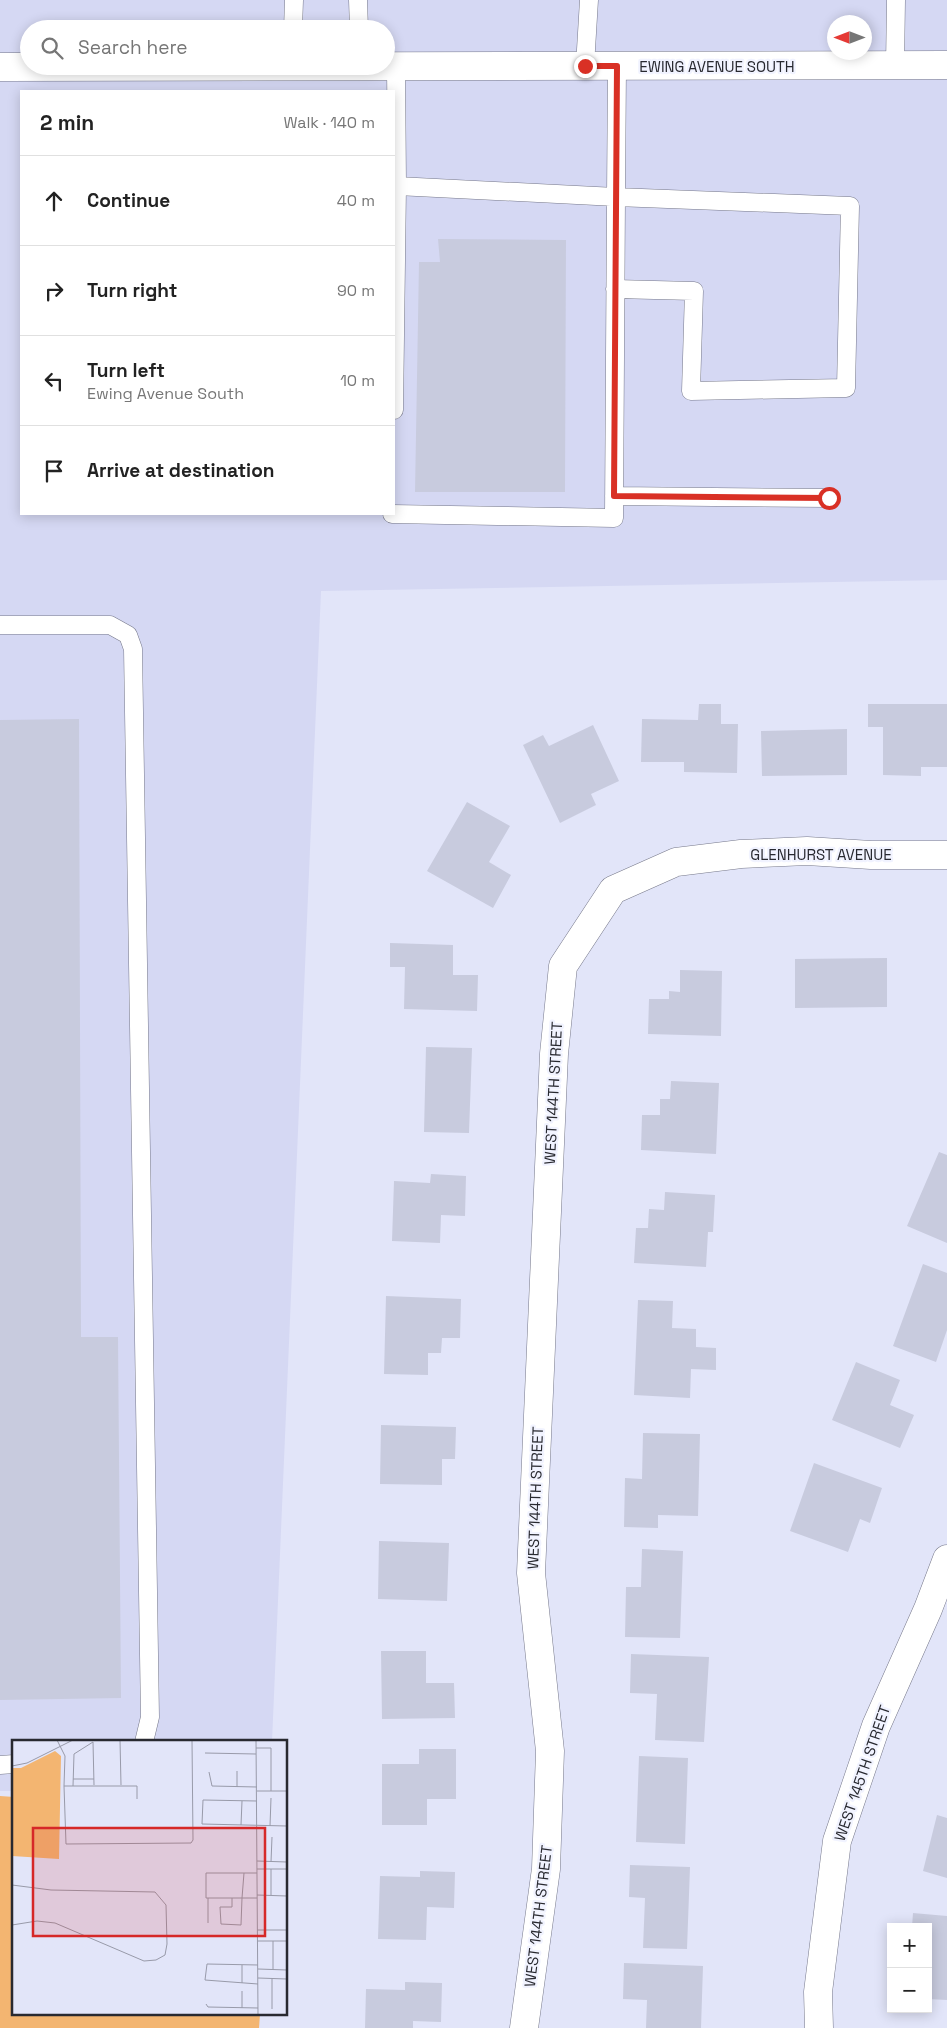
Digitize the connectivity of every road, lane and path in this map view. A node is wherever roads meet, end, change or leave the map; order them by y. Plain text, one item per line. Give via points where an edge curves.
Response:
1 (294, 0) edge
2 (358, 0) edge
3 (589, 0) edge
4 (896, 0) edge
5 (293, 20) edge
6 (359, 20) edge
7 (947, 65) edge
8 (396, 66) joint
9 (585, 66) junction
10 (617, 66) junction
11 (895, 66) junction
12 (0, 67) edge
13 (20, 67) edge
14 (397, 186) junction
15 (616, 196) junction
16 (615, 289) junction
17 (395, 335) edge
18 (614, 496) junction
19 (829, 498) dead end
20 (395, 514) edge
21 (0, 625) edge
22 (947, 855) edge
23 (563, 966) joint
24 (947, 1559) edge
25 (144, 1740) edge
26 (524, 2028) edge
27 (819, 2028) edge

1 - 5 lane
2 - 6 lane
3 - 9 lane
4 - 11 lane
7 - 11 street, EWING AVENUE SOUTH
8 - 9 street, EWING AVENUE SOUTH
8 - 14 lane
9 - 10 street, EWING AVENUE SOUTH
10 - 11 street, EWING AVENUE SOUTH
10 - 15 lane
12 - 13 street, EWING AVENUE SOUTH
14 - 15 lane
14 - 17 lane
15 - 16 lane
15 - 16 lane via 850,206 846,388 691,391 694,291
16 - 18 lane
18 - 19 lane
18 - 20 lane via 614,518
21 - 25 lane via 110,625 128,635 133,649 150,1717
22 - 23 street, GLENHURST AVENUE via 807,851 741,854 676,862 613,890
23 - 26 street, WEST 144TH STREET via 554,1054 531,1573 550,1751 546,1859
24 - 27 street, WEST 145TH STREET via 876,1726 837,1841 818,1992

